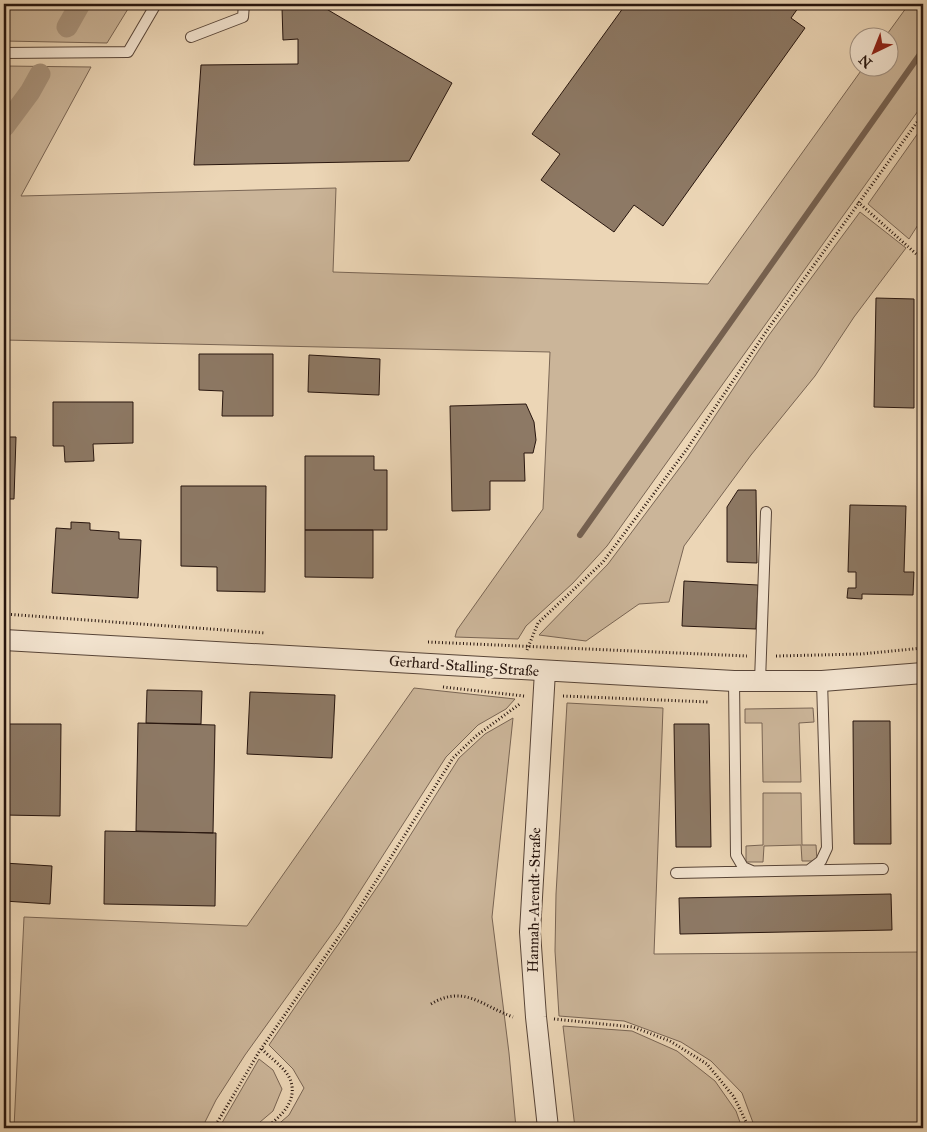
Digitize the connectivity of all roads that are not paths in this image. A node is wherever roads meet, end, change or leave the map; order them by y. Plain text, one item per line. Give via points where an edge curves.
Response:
1 (156, 4) edge
2 (244, 4) edge
3 (191, 38) dead end
4 (4, 52) edge
5 (766, 512) dead end
6 (4, 640) edge
7 (545, 671) junction
8 (923, 673) edge
9 (734, 681) junction
10 (760, 681) junction
11 (822, 681) junction
12 (883, 869) dead end
13 (809, 870) junction
14 (753, 871) junction
15 (676, 873) dead end
16 (548, 1128) edge

1 - 4 lane via 128,52
2 - 3 lane via 243,17
5 - 10 lane
6 - 7 street, Gerhard-Stalling-Straße
7 - 9 street, Gerhard-Stalling-Straße
7 - 16 street, Hannah-Arendt-Straße via 531,916 536,1017
8 - 11 street, Gerhard-Stalling-Straße
9 - 10 street, Gerhard-Stalling-Straße
9 - 14 lane via 736,855 744,867
10 - 11 street, Gerhard-Stalling-Straße
11 - 13 lane via 827,848 821,860
12 - 13 lane
13 - 14 lane
14 - 15 lane

